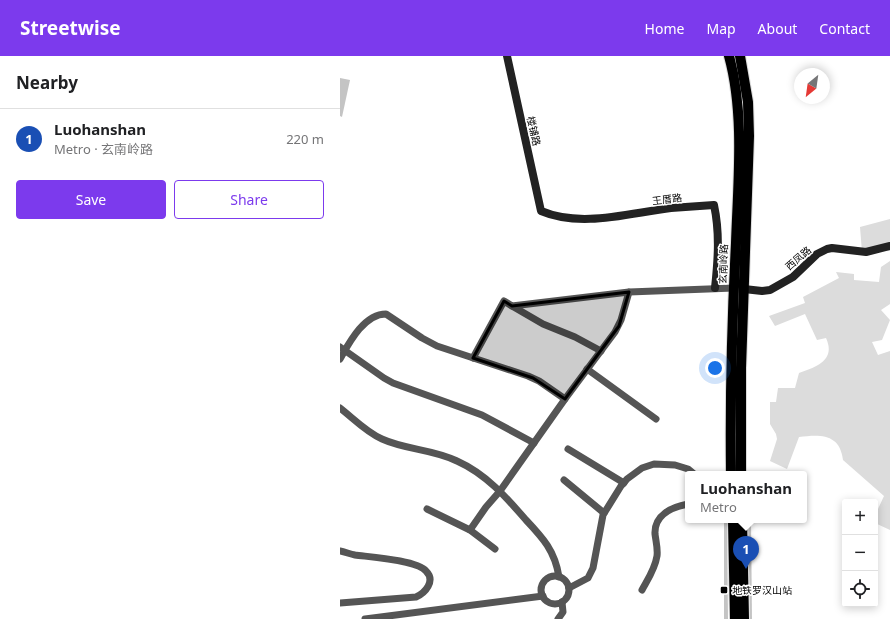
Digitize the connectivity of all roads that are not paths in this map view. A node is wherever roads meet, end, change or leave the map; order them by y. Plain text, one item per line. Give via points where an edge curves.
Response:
1 (507, 56) edge
2 (729, 56) edge
3 (740, 56) edge
4 (744, 116) junction
5 (541, 211) joint
6 (890, 246) edge
7 (715, 288) junction
8 (739, 289) junction
9 (629, 292) junction
10 (512, 306) junction
11 (343, 348) edge
12 (601, 351) junction
13 (473, 358) junction
14 (340, 359) edge
15 (588, 369) junction
16 (565, 399) junction
17 (340, 408) edge
18 (656, 419) dead end
19 (534, 443) junction
20 (568, 449) dead end
21 (690, 471) edge
22 (732, 471) edge
23 (741, 471) edge
24 (564, 480) dead end
25 (624, 483) junction
26 (500, 491) junction
27 (685, 504) edge
28 (427, 509) dead end
29 (604, 513) junction
30 (733, 523) edge
31 (742, 523) edge
32 (470, 530) junction
33 (495, 549) dead end
34 (340, 551) edge
35 (559, 577) junction
36 (569, 588) junction
37 (642, 590) dead end
38 (543, 596) junction
39 (562, 602) junction
40 (340, 603) edge
41 (365, 619) edge
42 (558, 619) edge
43 (735, 619) edge
44 (744, 619) edge

1 - 5 street, 楼铺路
2 - 4 main road, 玄南岭路
3 - 4 main road, 玄南岭路 via 745,81
4 - 8 main road, 玄南岭路 via 738,176 741,239
5 - 7 street, 王厝路 via 566,218 594,218 714,205 718,236
6 - 8 street, 西凤路 via 866,252 827,248 793,276 770,290
7 - 8 street
7 - 9 street
8 - 22 main road, 玄南岭路 via 731,370
8 - 23 main road, 玄南岭路
9 - 10 street
9 - 12 street via 619,326
10 - 12 street via 543,324
10 - 13 street via 504,301
11 - 13 street via 362,327 379,314 386,314 429,342
11 - 14 street
11 - 19 street via 393,383 477,413
12 - 15 street
13 - 16 street via 533,378
15 - 16 street
15 - 18 street
16 - 19 street
17 - 26 street via 380,438 450,457 477,472
19 - 26 street
20 - 25 street
21 - 25 street via 675,465 654,464 642,468
24 - 29 street
25 - 29 street
26 - 32 street
26 - 35 street via 547,543 558,566
27 - 37 street via 665,512 657,522 656,564
28 - 32 street
29 - 36 street via 593,568 588,578
30 - 43 main road
31 - 44 main road
32 - 33 street
34 - 40 street via 417,566 426,571 429,577 428,588 416,597
35 - 36 street via 566,580
35 - 38 street via 545,580 542,585
36 - 39 street via 567,597
38 - 39 street via 549,602
38 - 41 street
39 - 42 street via 563,612

